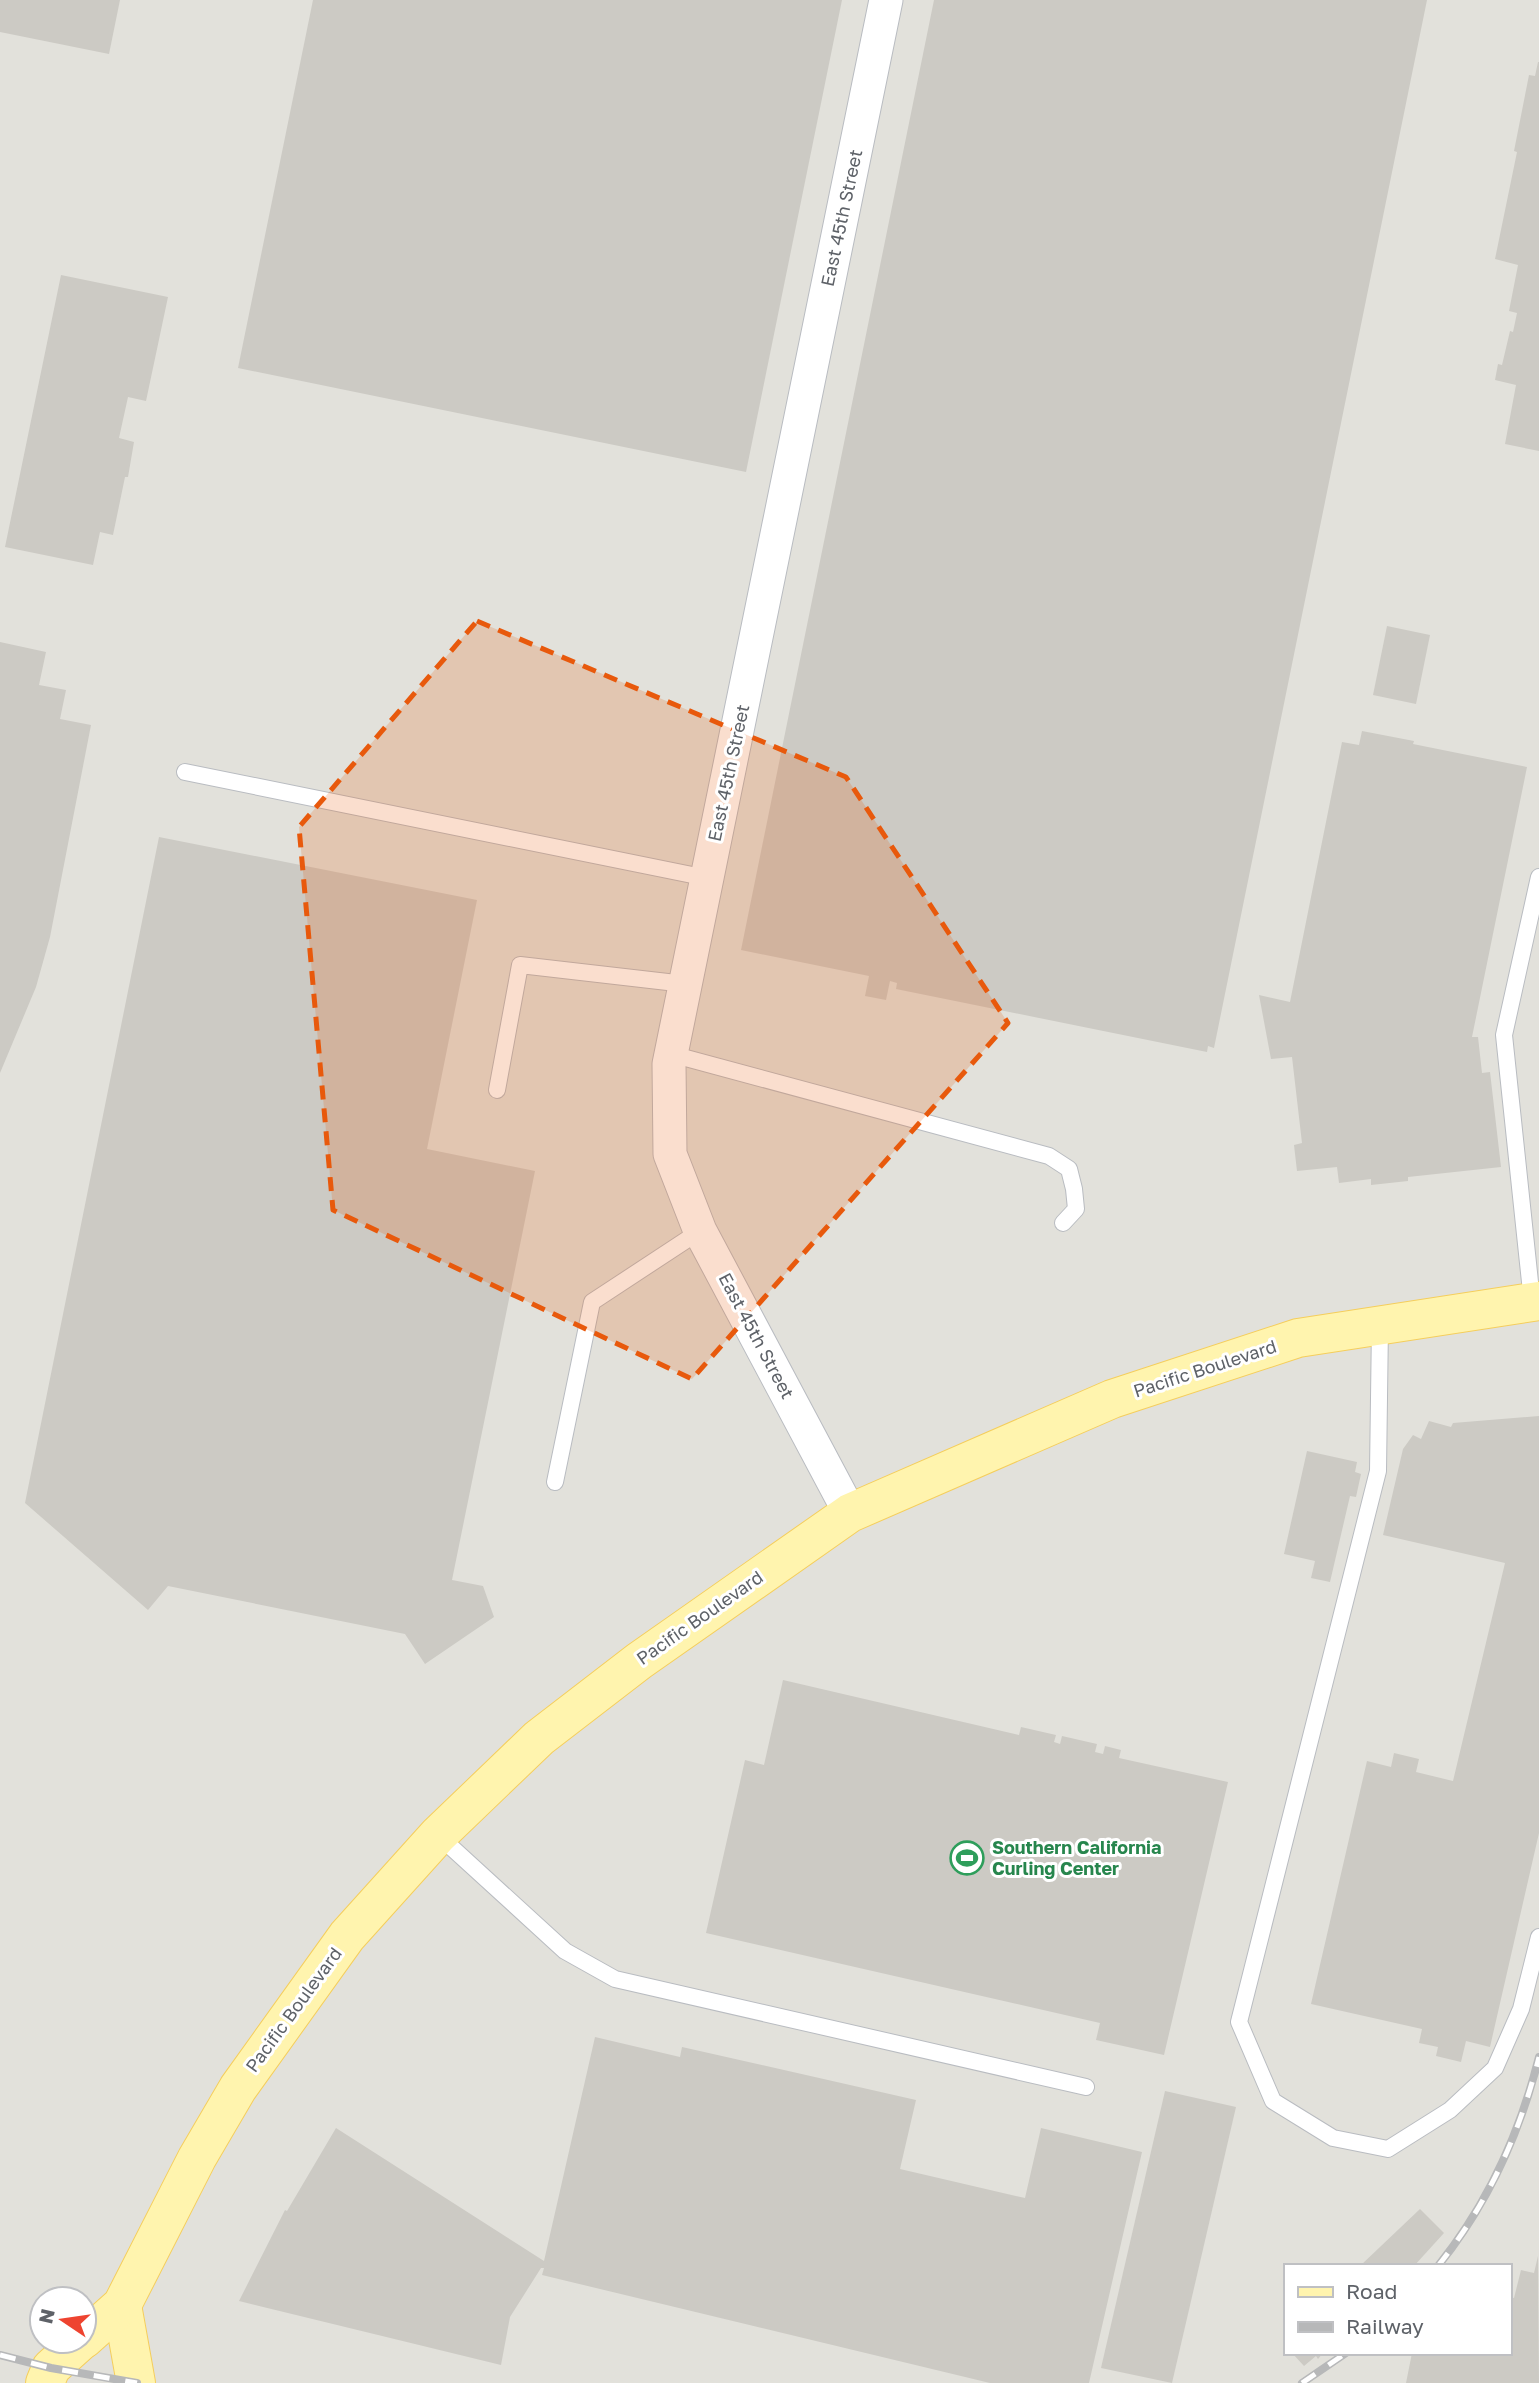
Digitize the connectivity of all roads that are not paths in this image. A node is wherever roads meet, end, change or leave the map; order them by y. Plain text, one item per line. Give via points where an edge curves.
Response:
1 (886, 0) edge
2 (185, 772) dead end
3 (1539, 877) edge
4 (707, 878) junction
5 (685, 984) junction
6 (671, 1054) junction
7 (498, 1090) dead end
8 (1063, 1223) dead end
9 (700, 1231) junction
10 (1536, 1301) edge
11 (1380, 1325) junction
12 (555, 1482) dead end
13 (850, 1513) junction
14 (438, 1836) junction
15 (1539, 1937) edge
16 (1086, 2087) dead end
17 (122, 2305) junction
18 (98, 2327) edge
19 (66, 2355) edge
20 (46, 2383) edge
21 (136, 2383) edge

1 - 4 street, East 45th Street
2 - 4 lane
3 - 10 lane via 1504,1035
4 - 5 street, East 45th Street
5 - 6 street, East 45th Street
5 - 7 lane via 520,965
6 - 8 lane via 1049,1156 1069,1169 1074,1189 1076,1209
6 - 9 street, East 45th Street via 670,1154
9 - 12 lane via 592,1302
9 - 13 street, East 45th Street
10 - 11 main road, Pacific Boulevard
11 - 13 main road, Pacific Boulevard via 1298,1338 1112,1399
11 - 15 lane via 1378,1471 1239,2022 1273,2101 1333,2138 1388,2149 1450,2110 1495,2068 1521,2009
13 - 14 main road, Pacific Boulevard via 549,1730
14 - 16 lane via 565,1951 615,1979
14 - 17 main road, Pacific Boulevard via 347,1936 238,2088
17 - 18 main road, Pacific Boulevard
17 - 21 main road
19 - 20 main road, Pacific Boulevard via 51,2368

